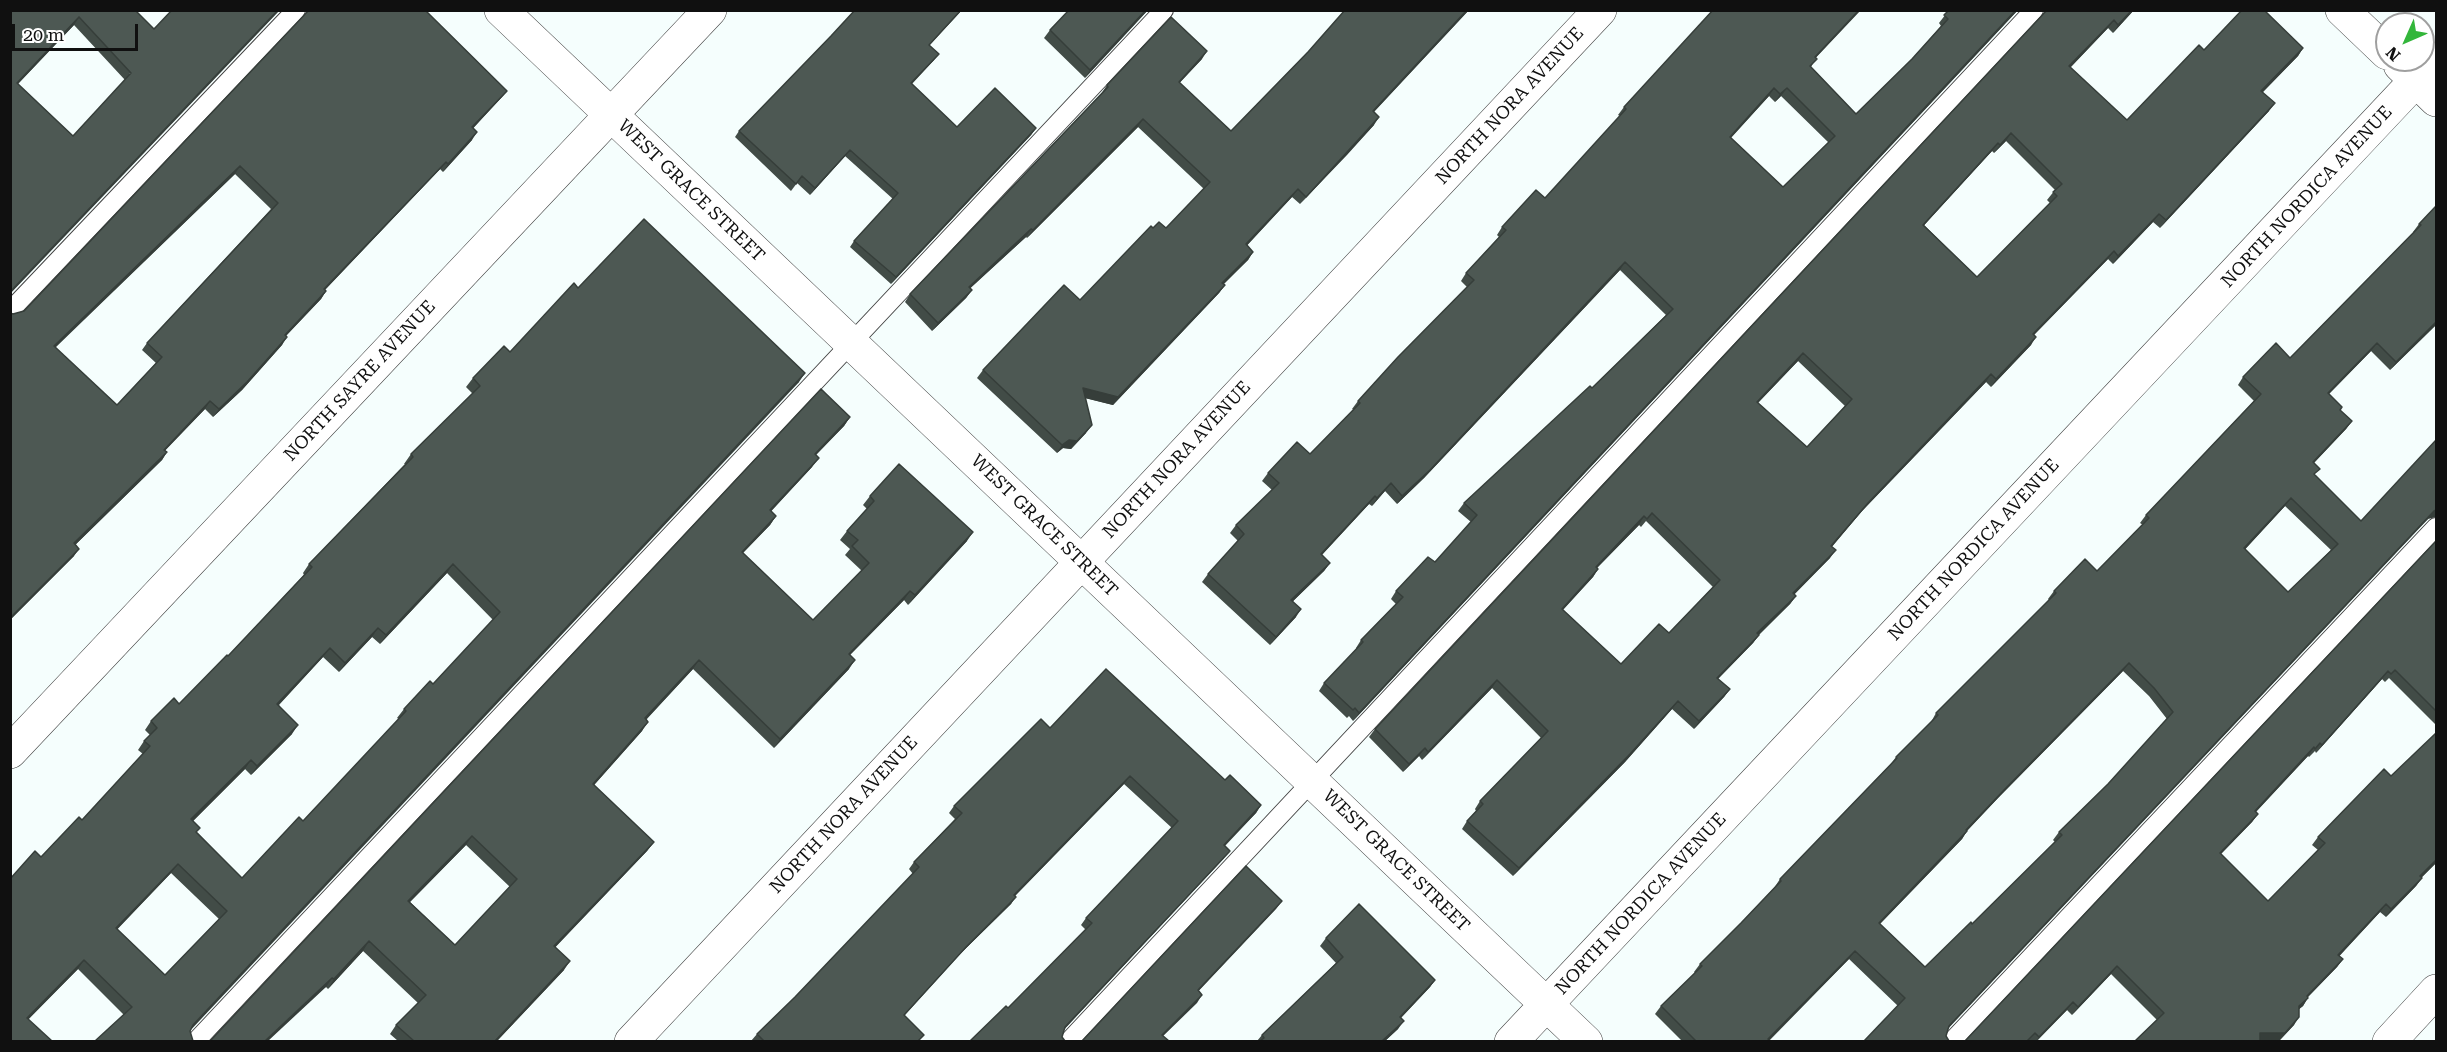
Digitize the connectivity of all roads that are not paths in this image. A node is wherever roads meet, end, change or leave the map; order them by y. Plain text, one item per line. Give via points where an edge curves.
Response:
1 (296, 10) edge
2 (501, 10) edge
3 (710, 10) edge
4 (1164, 10) edge
5 (1600, 10) edge
6 (2034, 10) edge
7 (2342, 10) edge
8 (2375, 42) edge
9 (2421, 75) edge
10 (611, 115) junction
11 (10, 311) edge
12 (851, 343) junction
13 (2436, 527) edge
14 (1082, 562) junction
15 (10, 752) edge
16 (1312, 781) junction
17 (2436, 991) edge
18 (1546, 1004) junction
19 (195, 1041) edge
20 (631, 1041) edge
21 (1068, 1041) edge
22 (1511, 1041) edge
23 (1586, 1041) edge
24 (1951, 1041) edge
25 (2389, 1041) edge

1 - 11 lane
2 - 10 street, WEST GRACE STREET
3 - 10 street, NORTH SAYRE AVENUE
4 - 12 lane
5 - 14 street, NORTH NORA AVENUE
6 - 16 lane
7 - 8 street
9 - 18 street, NORTH NORDICA AVENUE
10 - 12 street, WEST GRACE STREET
10 - 15 street, NORTH SAYRE AVENUE
12 - 14 street, WEST GRACE STREET
12 - 19 lane
13 - 24 lane
14 - 16 street, WEST GRACE STREET
14 - 20 street, NORTH NORA AVENUE
16 - 18 street, WEST GRACE STREET
16 - 21 lane
17 - 25 street
18 - 22 street, NORTH NORDICA AVENUE
18 - 23 street, WEST GRACE STREET

